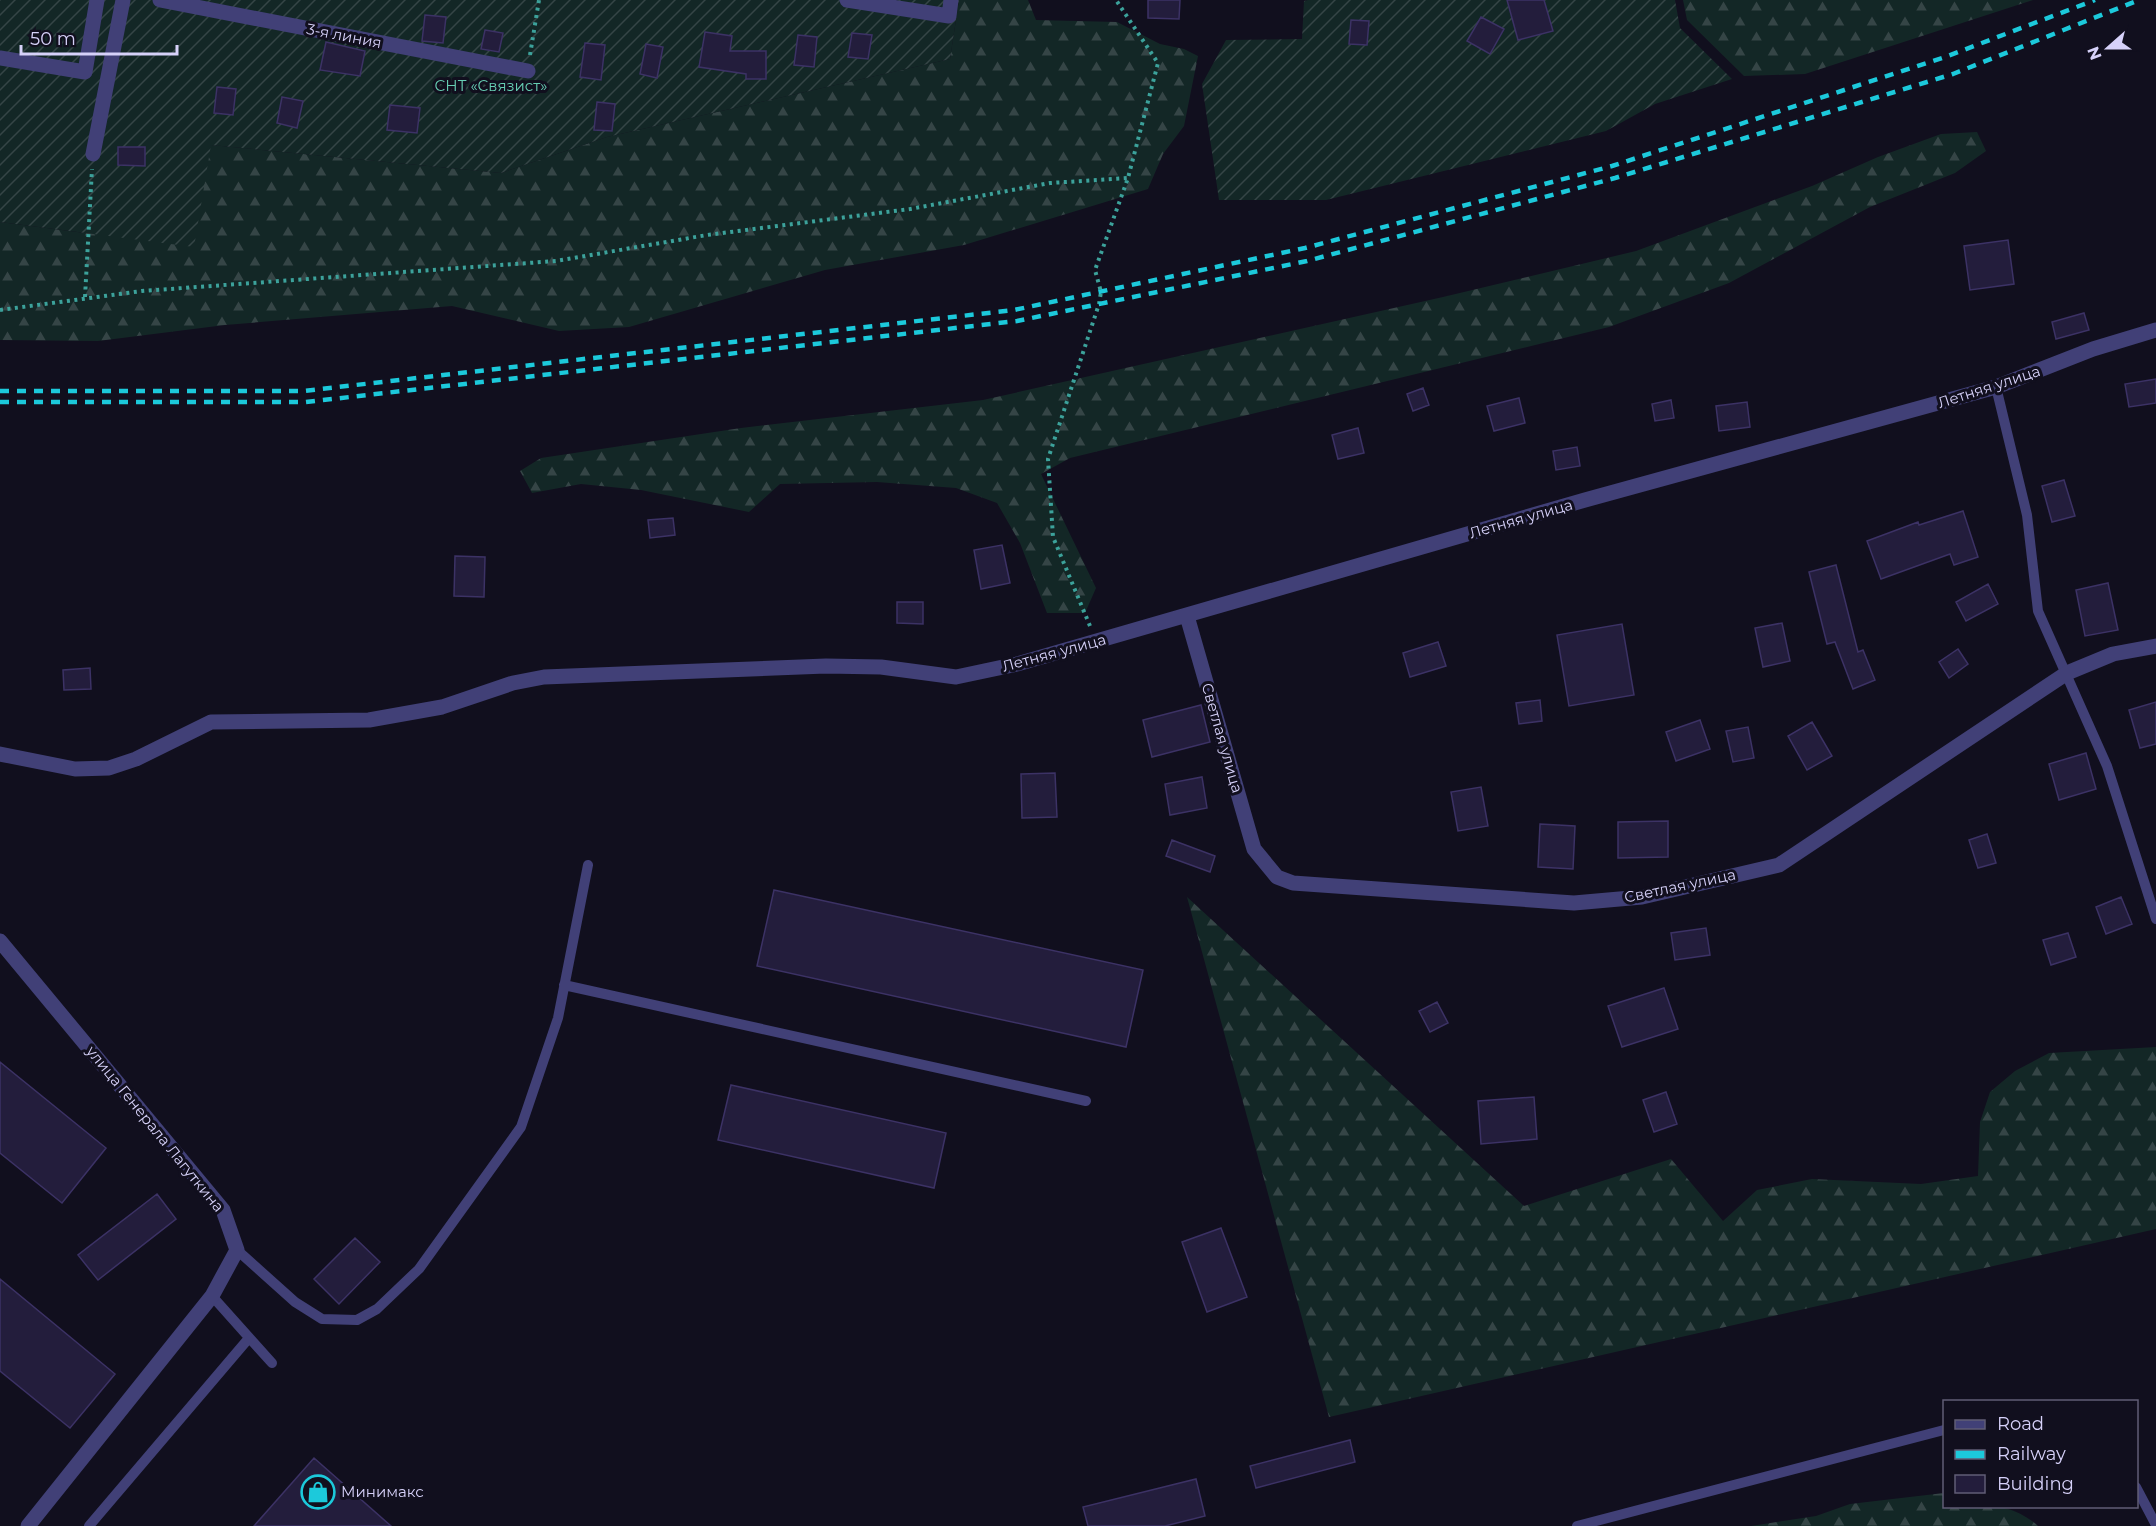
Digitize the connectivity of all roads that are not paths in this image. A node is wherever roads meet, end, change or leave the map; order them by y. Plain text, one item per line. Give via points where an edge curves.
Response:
1 (97, 0) edge
2 (123, 0) edge
3 (160, 0) edge
4 (847, 0) edge
5 (951, 0) edge
6 (0, 58) edge
7 (528, 71) road end
8 (93, 154) road end
9 (2156, 330) edge
10 (1996, 387) junction
11 (1187, 616) junction
12 (2156, 646) edge
13 (2067, 673) junction
14 (0, 754) edge
15 (588, 865) dead end
16 (2156, 919) edge
17 (0, 941) edge
18 (564, 985) junction
19 (1086, 1101) dead end
20 (237, 1250) junction
21 (212, 1296) junction
22 (249, 1338) junction
23 (272, 1363) dead end
24 (1943, 1430) edge
25 (2138, 1491) edge
26 (2156, 1525) edge
27 (28, 1526) edge
28 (88, 1526) edge
29 (1577, 1526) edge

1 - 6 street via 85,72
2 - 8 street
3 - 7 street, 3-я линия
4 - 5 street via 949,16
9 - 10 street, Летняя улица via 2093,349
10 - 11 street, Летняя улица via 1585,500
10 - 13 lane via 2027,515 2038,611
11 - 13 street, Светлая улица via 1254,849 1277,877 1293,883 1574,903 1642,897 1779,865
11 - 14 street, Летняя улица via 1017,664 956,677 881,667 826,666 544,677 442,707 369,720 212,722 109,768 75,769
12 - 13 street, Светлая улица via 2113,654
13 - 16 lane via 2107,766
15 - 18 lane
17 - 20 street, улица Генерала Лагуткина via 223,1210
18 - 19 lane
18 - 20 lane via 558,1018 521,1127 419,1269 377,1309 357,1320 322,1318 295,1302
20 - 21 street
21 - 22 lane
21 - 27 street
22 - 23 lane
22 - 28 lane
24 - 29 lane
25 - 26 lane

